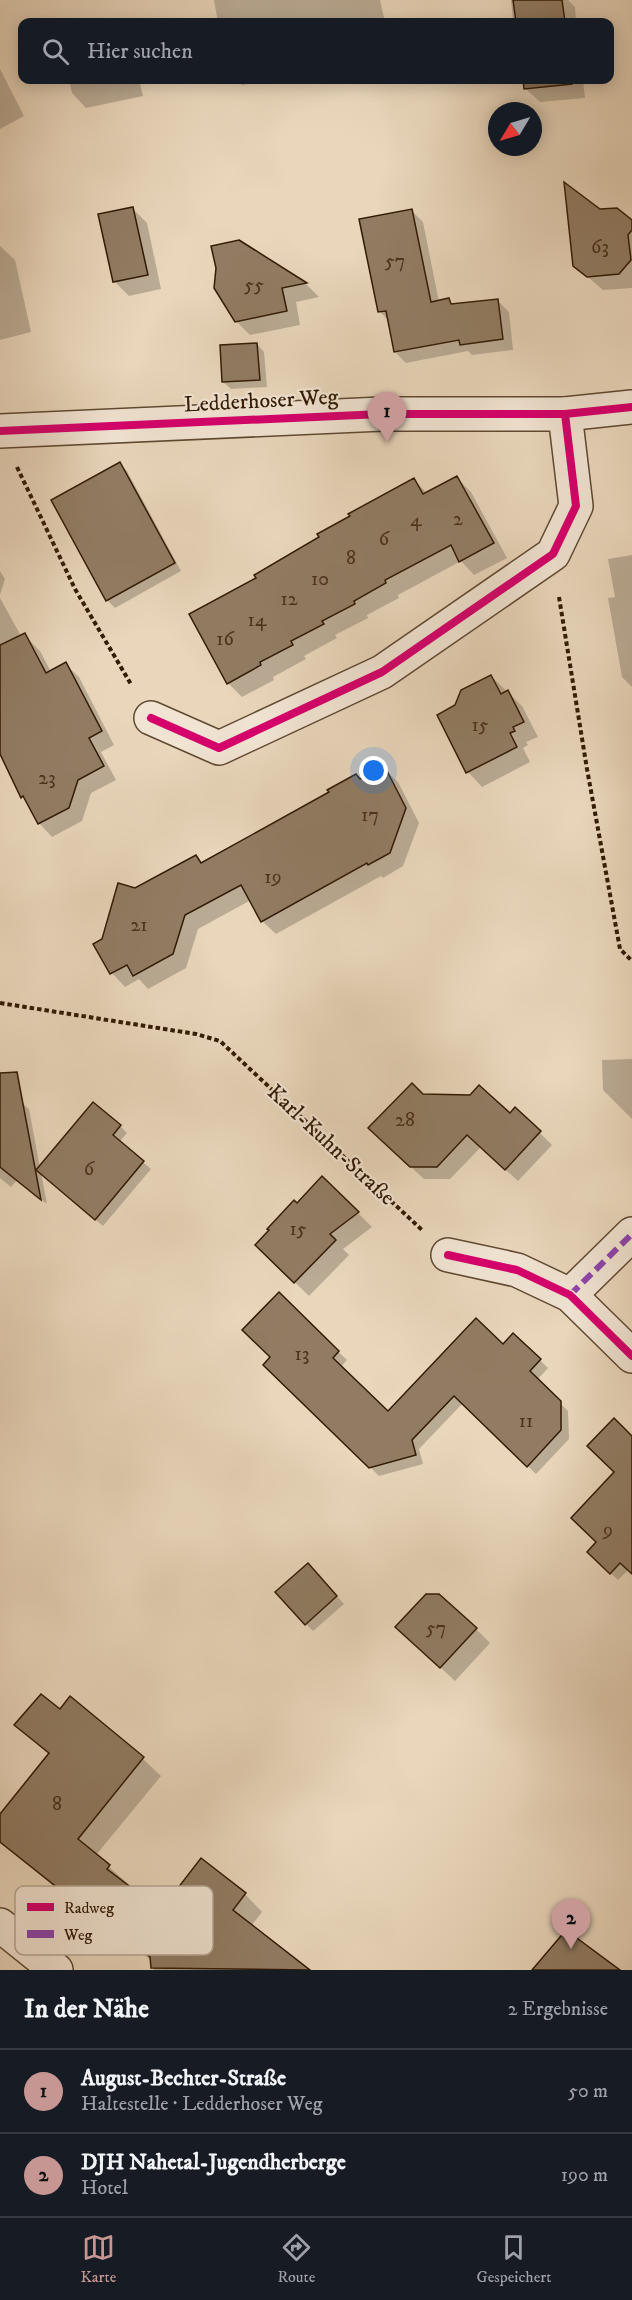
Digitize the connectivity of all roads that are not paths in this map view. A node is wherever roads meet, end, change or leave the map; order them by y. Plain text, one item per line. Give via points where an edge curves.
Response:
1 (632, 407) edge
2 (565, 414) junction
3 (0, 430) edge
4 (151, 718) road end
5 (632, 1234) edge
6 (448, 1255) road end
7 (570, 1295) junction
8 (632, 1356) edge
9 (0, 1925) edge
10 (15, 1937) edge
11 (37, 1955) edge
12 (56, 1970) edge

1 - 2 street, Ledderhoser Weg
2 - 3 street, Ledderhoser Weg via 382,414
2 - 4 street via 576,506 553,554 382,672 219,748
5 - 7 street
6 - 7 street via 517,1270
7 - 8 street
9 - 10 street
11 - 12 street

